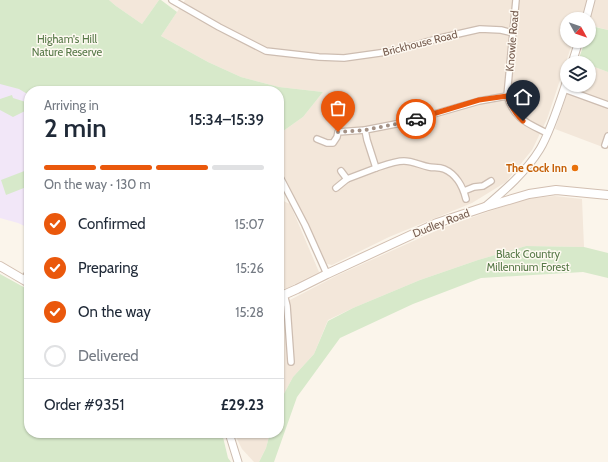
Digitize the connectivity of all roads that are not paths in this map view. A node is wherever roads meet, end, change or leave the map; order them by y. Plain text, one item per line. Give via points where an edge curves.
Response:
1 (172, 0) edge
2 (516, 0) edge
3 (591, 0) edge
4 (588, 12) edge
5 (513, 33) junction
6 (563, 92) edge
7 (570, 92) edge
8 (507, 96) junction
9 (608, 105) edge
10 (365, 130) junction
11 (547, 133) junction
12 (608, 136) edge
13 (317, 139) dead end
14 (605, 145) dead end
15 (376, 168) junction
16 (341, 171) dead end
17 (347, 179) junction
18 (491, 181) dead end
19 (336, 188) dead end
20 (284, 191) edge
21 (464, 192) junction
22 (608, 195) edge
23 (466, 199) dead end
24 (485, 207) junction
25 (0, 266) edge
26 (327, 274) junction
27 (24, 281) edge
28 (284, 295) edge
29 (284, 300) edge
30 (291, 362) dead end
31 (230, 438) edge
32 (238, 462) edge

1 - 5 street, Brickhouse Road via 219,28 266,51 319,58 394,52 480,29
2 - 5 street, Knowle Road
3 - 4 street
5 - 8 street, Knowle Road
6 - 11 street
7 - 9 street
8 - 10 street via 479,100 406,122
8 - 11 street via 517,116
10 - 13 street via 338,132 338,137 332,143
10 - 15 street
11 - 24 street via 527,166
12 - 14 street
15 - 17 street
15 - 21 street via 405,161 444,169 454,176
16 - 17 street
17 - 19 street
18 - 21 street
20 - 26 street via 305,225
21 - 23 street
22 - 24 main road, Dudley Road via 556,190 528,194
24 - 26 main road, Dudley Road via 437,223
25 - 27 main road
26 - 28 main road, Dudley Road
29 - 30 street, Dudley Road via 287,306
31 - 32 street

